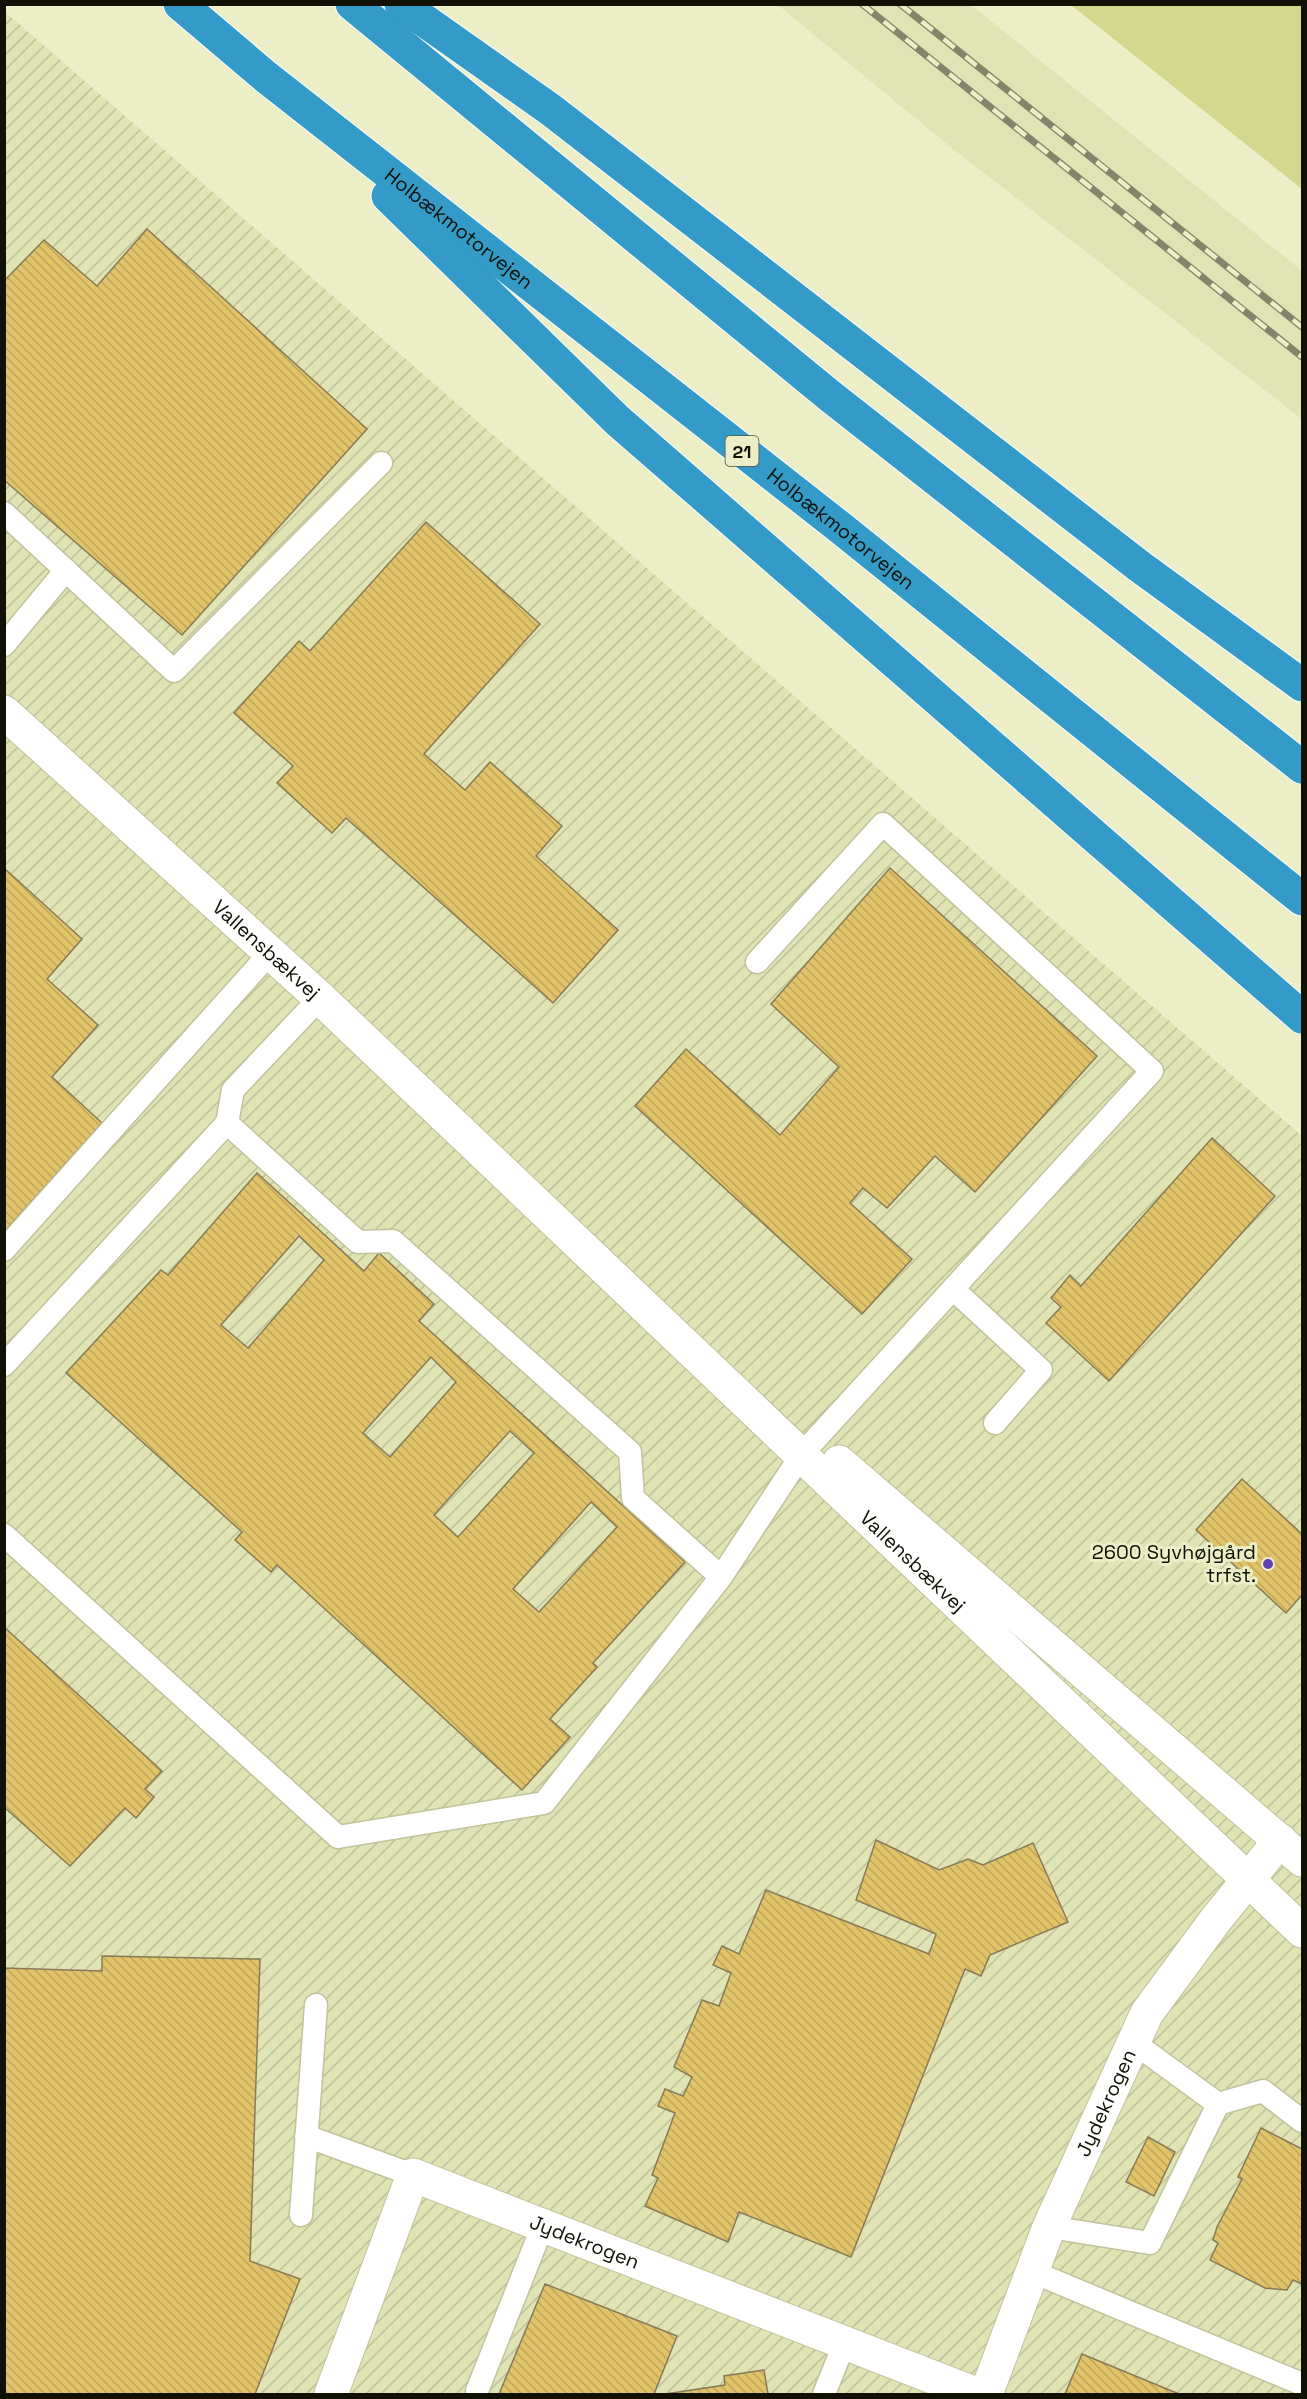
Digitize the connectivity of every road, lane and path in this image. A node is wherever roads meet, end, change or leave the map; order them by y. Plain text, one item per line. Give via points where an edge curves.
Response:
1 (180, 4) edge
2 (352, 4) edge
3 (401, 4) edge
4 (266, 77) junction
5 (381, 463) dead end
6 (4, 513) edge
7 (66, 570) junction
8 (4, 645) edge
9 (1302, 685) edge
10 (4, 712) edge
11 (1302, 767) edge
12 (1302, 899) edge
13 (270, 953) junction
14 (758, 962) dead end
15 (320, 998) junction
16 (1302, 1017) edge
17 (227, 1123) junction
18 (4, 1250) edge
19 (953, 1288) junction
20 (4, 1365) edge
21 (995, 1423) dead end
22 (808, 1447) junction
23 (4, 1535) edge
24 (721, 1577) junction
25 (1291, 1850) edge
26 (1247, 1880) junction
27 (1302, 1931) edge
28 (316, 2005) dead end
29 (1133, 2042) junction
30 (1218, 2104) junction
31 (1302, 2121) edge
32 (306, 2136) junction
33 (413, 2175) junction
34 (301, 2215) dead end
35 (543, 2225) junction
36 (1049, 2227) junction
37 (1033, 2272) junction
38 (845, 2342) junction
39 (1302, 2384) edge
40 (477, 2391) dead end
41 (331, 2394) edge
42 (824, 2394) edge
43 (976, 2394) edge
44 (986, 2394) edge

1 - 4 highway, Holbækmotorvejen / 21
2 - 11 highway via 830,396
3 - 9 highway via 551,110 1139,566
4 - 12 highway, Holbækmotorvejen / 21 via 851,536
4 - 16 highway via 617,420
5 - 7 lane via 174,671
6 - 7 lane
7 - 8 lane
10 - 13 street, Vallensbækvej
13 - 15 street, Vallensbækvej
13 - 18 lane
14 - 19 lane via 883,824 1152,1071
15 - 17 lane via 233,1090
15 - 22 street, Vallensbækvej via 524,1190
17 - 20 lane
17 - 24 lane via 358,1242 393,1241 630,1452 633,1498
19 - 21 lane via 1041,1370
19 - 22 lane
22 - 24 lane
22 - 25 street, Vallensbækvej
22 - 26 street, Vallensbækvej
23 - 24 lane via 338,1837 544,1803
25 - 26 street, Jydekrogen
26 - 27 street, Vallensbækvej
26 - 29 street, Jydekrogen via 1147,2013
28 - 32 lane
29 - 30 lane
29 - 36 street, Jydekrogen
30 - 31 lane via 1263,2091
30 - 36 lane via 1150,2243
32 - 33 lane
32 - 34 lane
33 - 35 street, Jydekrogen
33 - 41 street
35 - 38 street, Jydekrogen
35 - 40 lane
36 - 37 street, Jydekrogen
37 - 39 lane
37 - 44 street, Jydekrogen
38 - 42 lane
38 - 43 street, Jydekrogen

